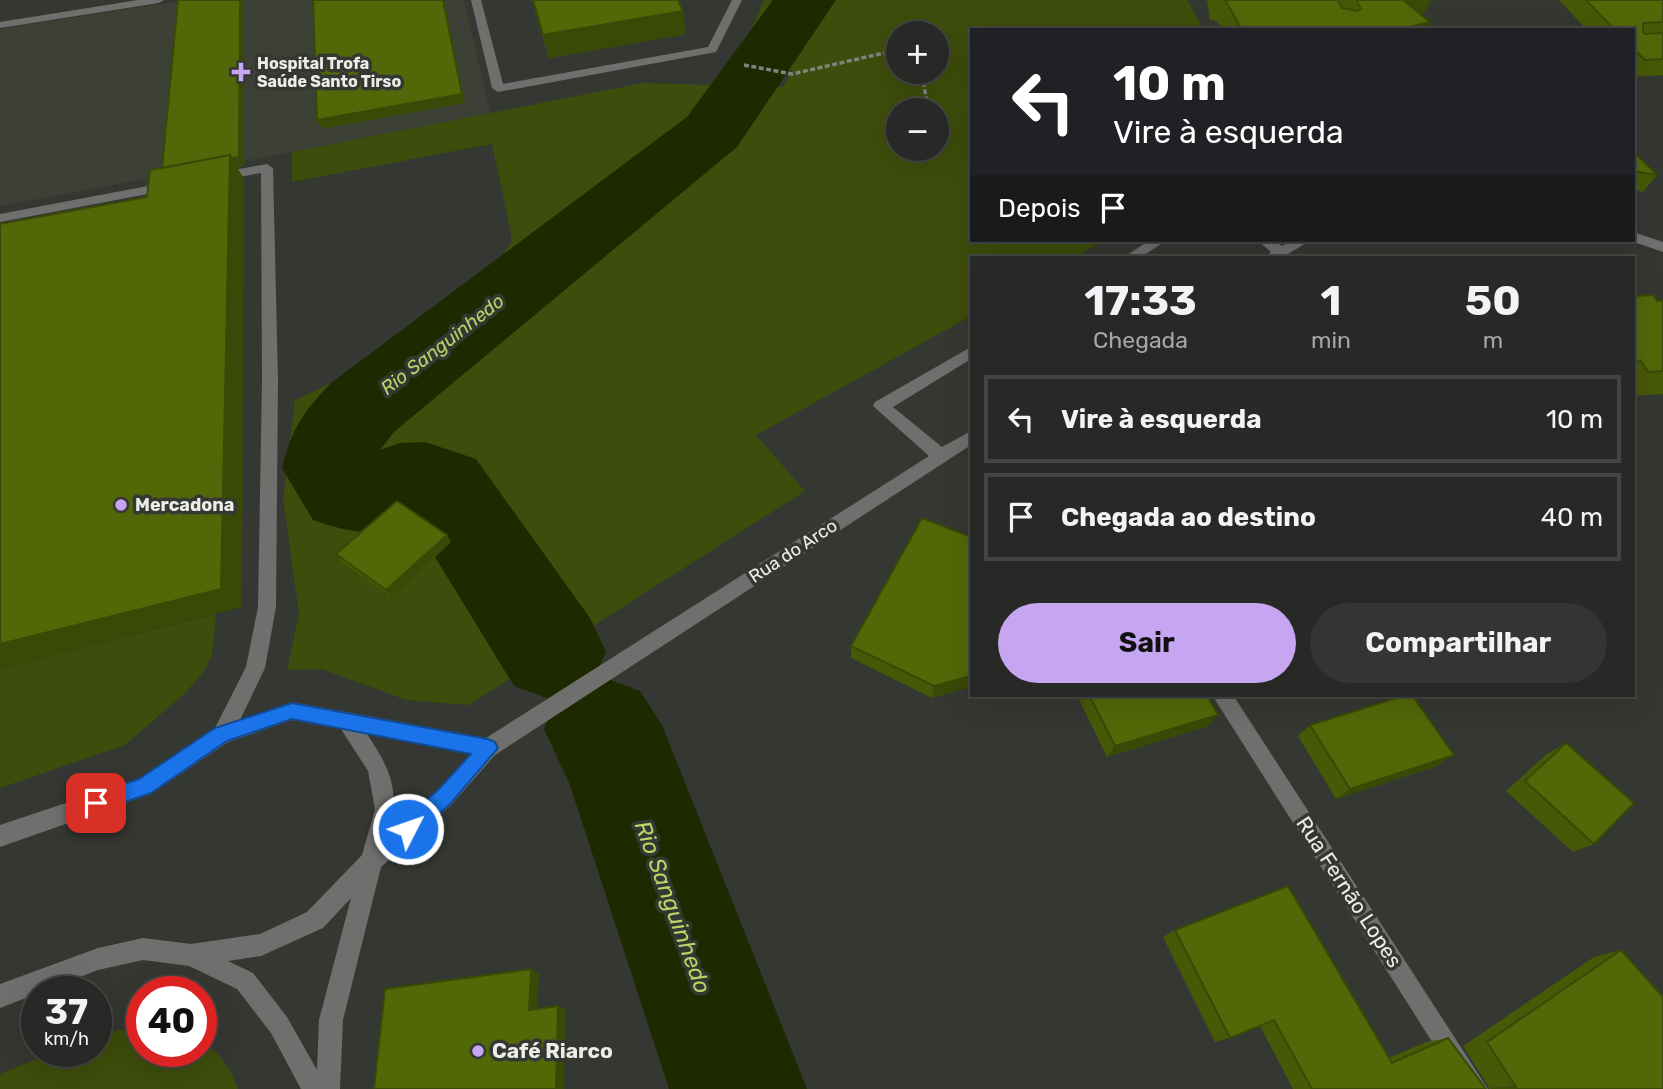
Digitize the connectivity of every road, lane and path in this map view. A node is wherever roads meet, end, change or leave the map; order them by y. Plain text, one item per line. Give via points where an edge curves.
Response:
1 (159, 0) edge
2 (476, 0) edge
3 (737, 0) edge
4 (0, 25) edge
5 (886, 54) edge
6 (736, 64) dead end
7 (0, 218) edge
8 (1635, 238) edge
9 (1157, 242) edge
10 (1300, 242) edge
11 (1663, 247) edge
12 (1277, 255) edge
13 (1133, 256) edge
14 (970, 353) edge
15 (970, 438) edge
16 (941, 456) junction
17 (1223, 697) edge
18 (348, 723) junction
19 (222, 734) junction
20 (488, 748) junction
21 (0, 836) edge
22 (372, 861) junction
23 (191, 955) junction
24 (0, 996) edge
25 (314, 1089) edge
26 (328, 1089) edge
27 (1476, 1089) edge

1 - 4 street
2 - 3 street via 498,88 712,50
5 - 6 path via 792,74
7 - 19 street via 267,168 270,380 264,619 255,668
8 - 11 street
9 - 13 street
10 - 12 street
14 - 16 street via 881,406
15 - 16 street, Rua do Arco
16 - 20 street, Rua do Arco
17 - 27 street, Rua Fernão Lopes
18 - 19 street via 292,711
18 - 20 street
18 - 22 street via 378,768 385,810
19 - 21 street via 144,787
20 - 22 street via 445,797
22 - 23 street via 315,920 261,945
22 - 26 street via 331,1020
23 - 24 street via 143,949 99,959
23 - 25 street via 245,981 279,1025

